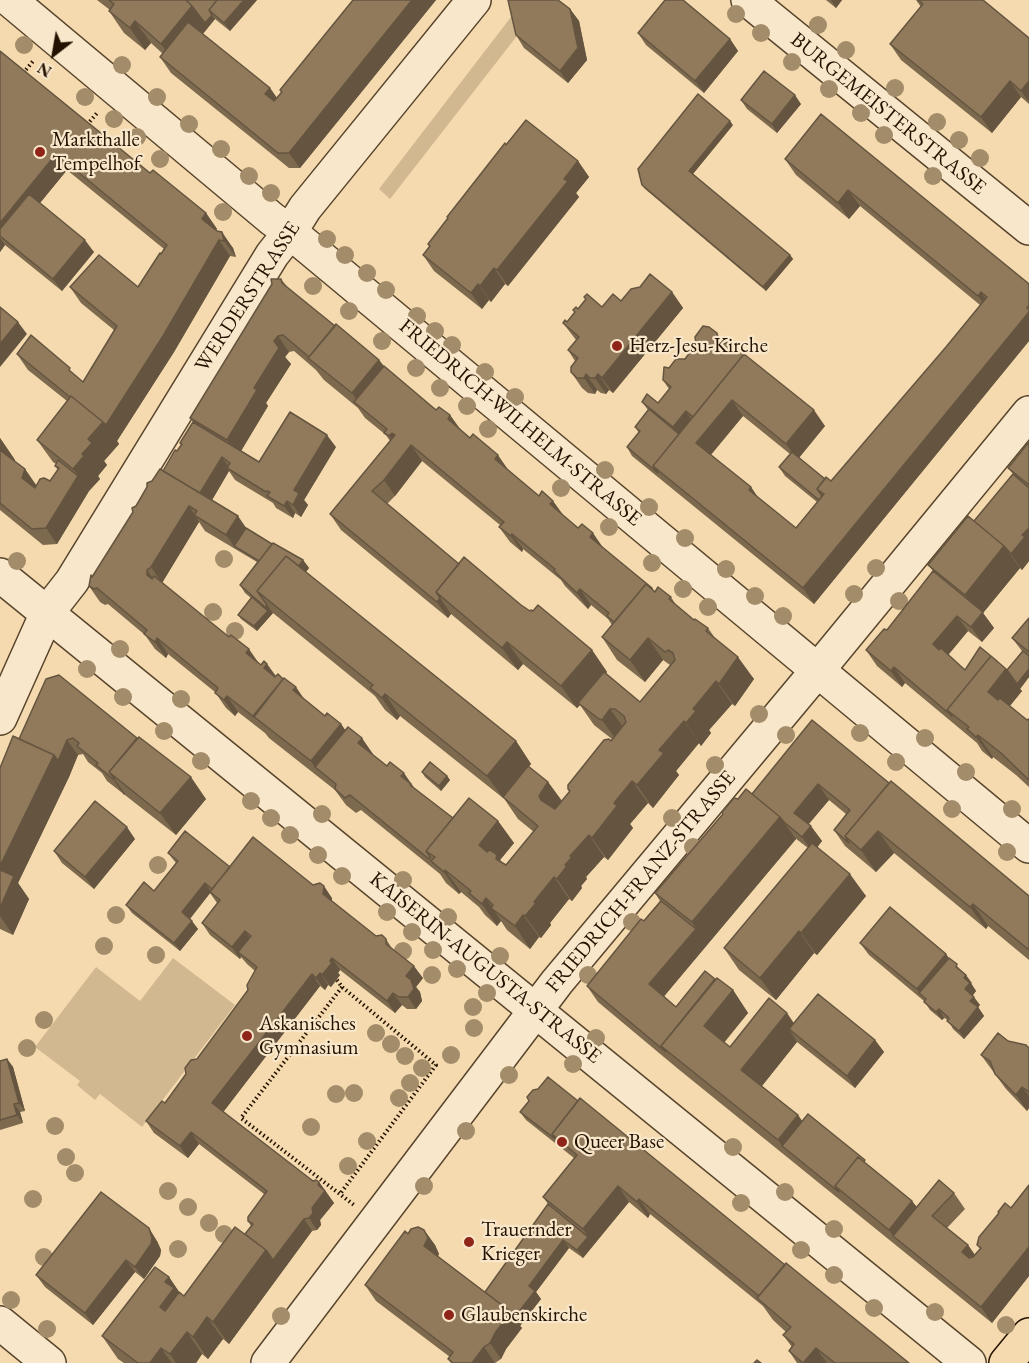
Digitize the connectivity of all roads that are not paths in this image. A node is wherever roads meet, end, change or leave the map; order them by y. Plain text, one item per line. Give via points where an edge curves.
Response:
1 (10, 0) edge
2 (474, 0) edge
3 (748, 0) edge
4 (1029, 228) edge
5 (290, 232) junction
6 (1029, 413) edge
7 (0, 575) edge
8 (47, 613) junction
9 (817, 671) junction
10 (0, 718) edge
11 (1029, 846) edge
12 (536, 1009) junction
13 (0, 1323) edge
14 (1029, 1335) edge
15 (49, 1363) edge
16 (268, 1363) edge
17 (969, 1363) edge
18 (1006, 1363) edge

1 - 5 street, FRIEDRICH-WILHELM-STRASSE
2 - 5 street, WERDERSTRASSE via 305,208
3 - 4 street, BURGEMEISTERSTRASSE
5 - 8 street, WERDERSTRASSE via 272,255 72,581
5 - 9 street, FRIEDRICH-WILHELM-STRASSE
6 - 9 street, FRIEDRICH-FRANZ-STRASSE
7 - 8 street, KAISERIN-AUGUSTA-STRASSE
8 - 10 street, WERDERSTRASSE
8 - 12 street, KAISERIN-AUGUSTA-STRASSE
9 - 11 street, FRIEDRICH-WILHELM-STRASSE
9 - 12 street, FRIEDRICH-FRANZ-STRASSE
12 - 16 street, FRIEDRICH-FRANZ-STRASSE
12 - 17 street, KAISERIN-AUGUSTA-STRASSE
13 - 15 street
14 - 18 main road

